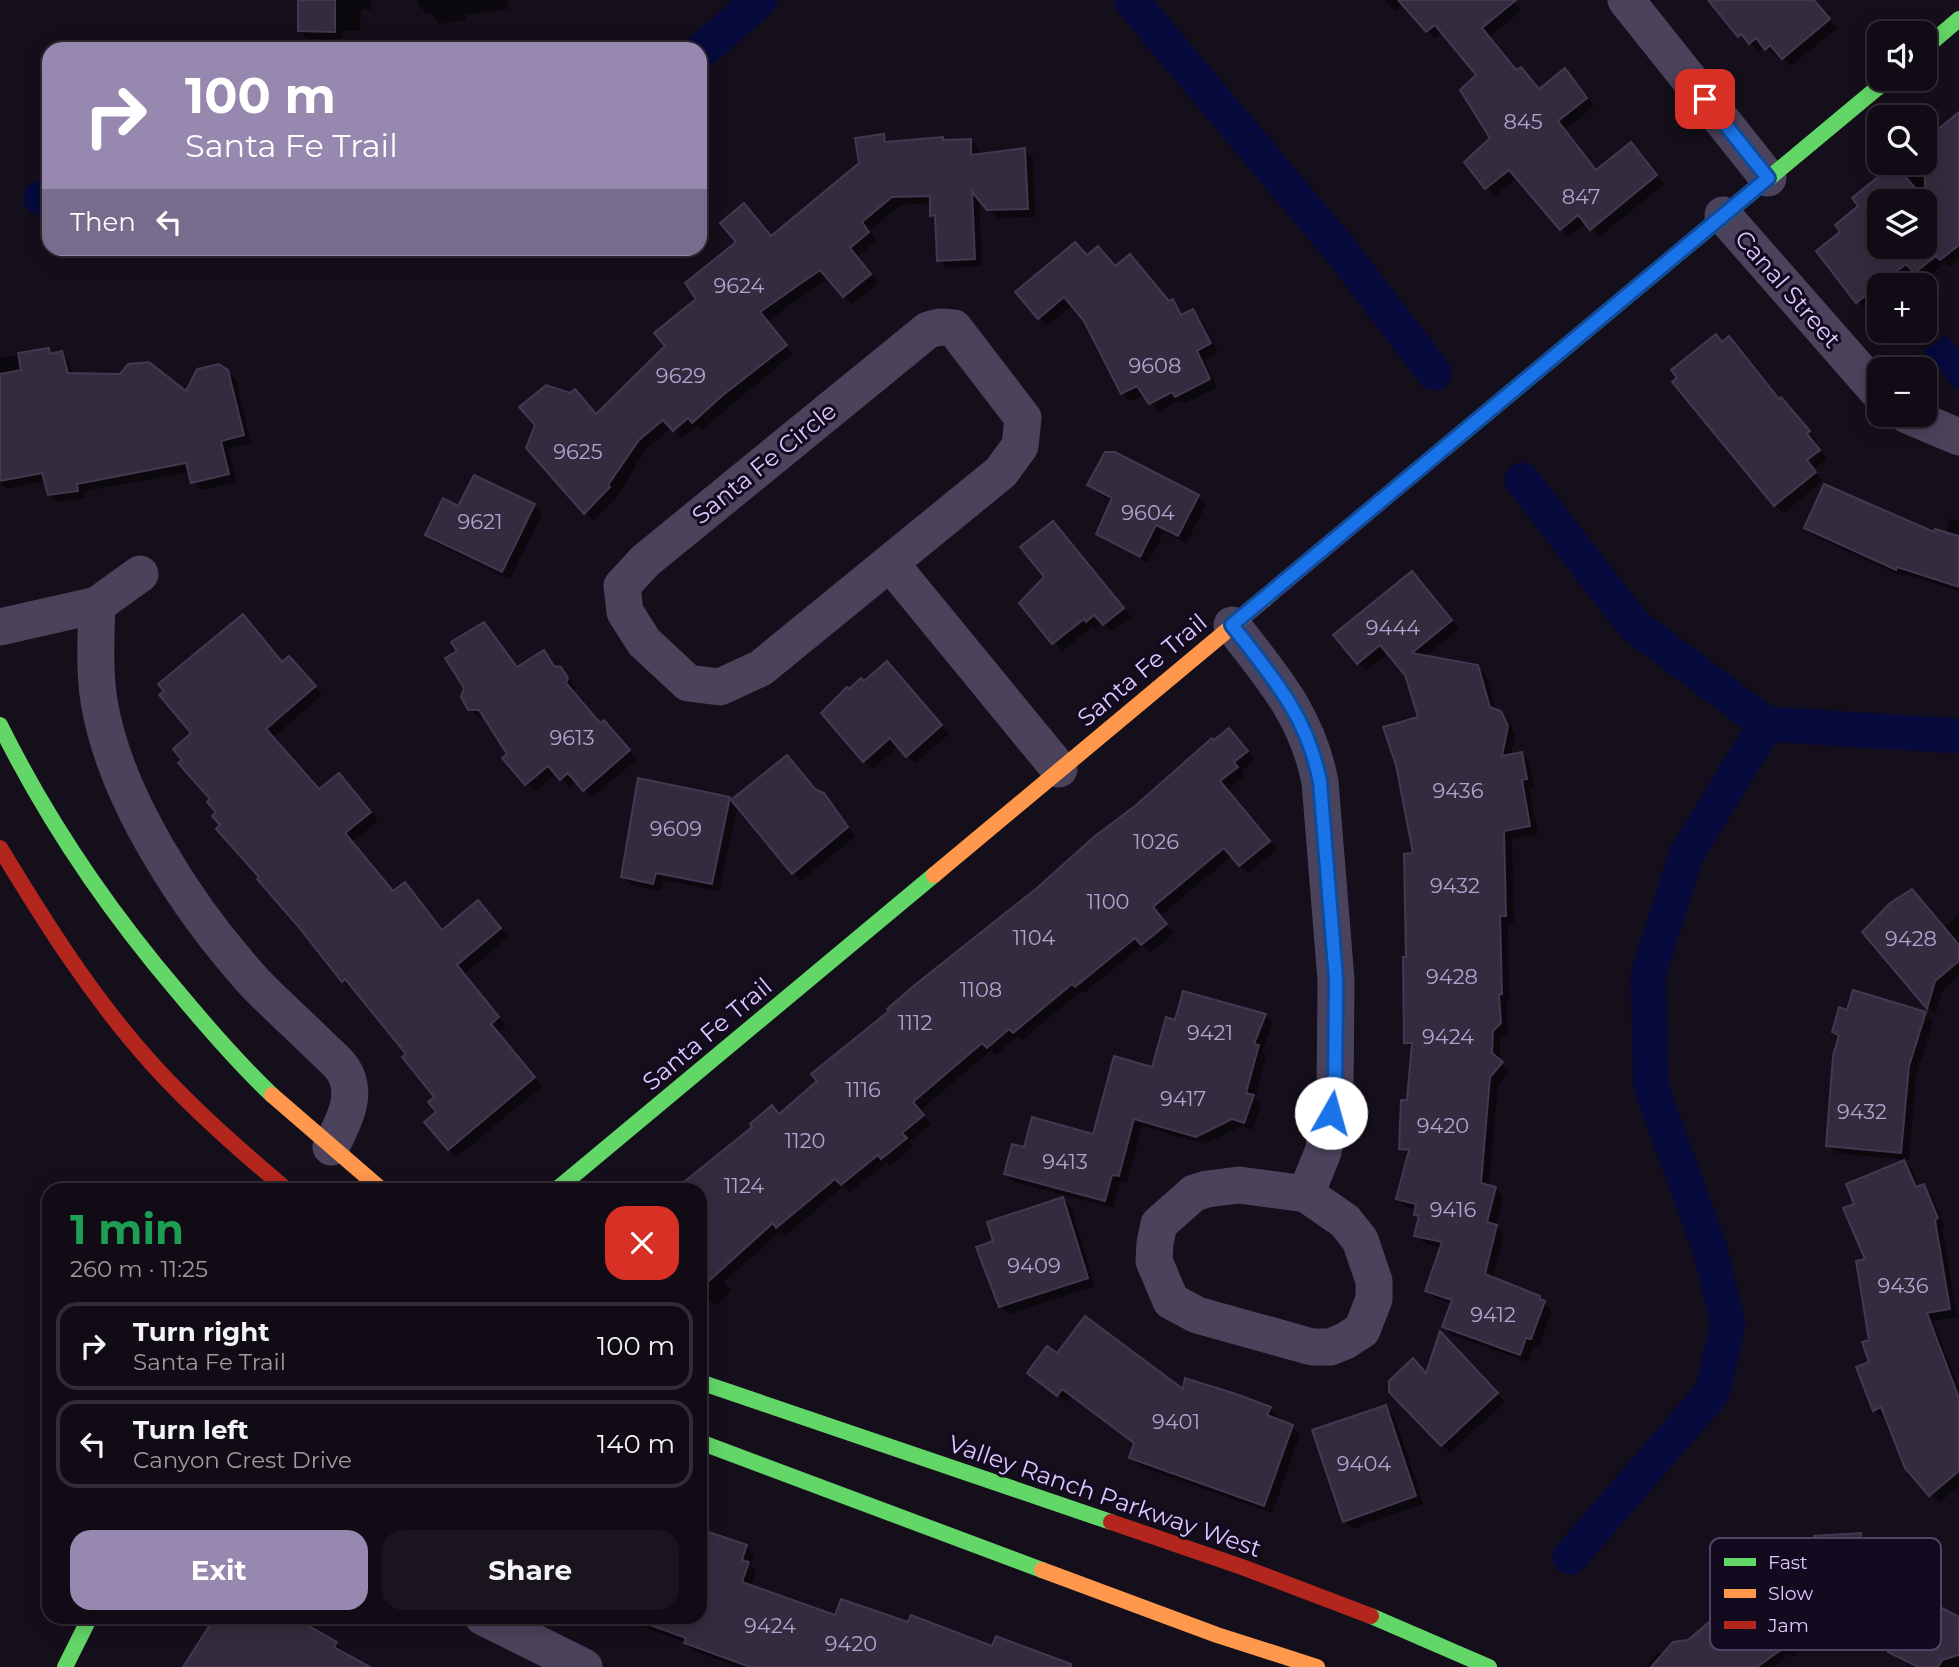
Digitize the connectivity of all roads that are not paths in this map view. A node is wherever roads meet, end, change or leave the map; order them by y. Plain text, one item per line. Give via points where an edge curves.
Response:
1 (1626, 0) edge
2 (1959, 19) edge
3 (1937, 38) edge
4 (1873, 91) edge
5 (1768, 178) junction
6 (1723, 215) junction
7 (1867, 379) edge
8 (1935, 427) edge
9 (1959, 437) edge
10 (890, 563) junction
11 (140, 574) dead end
12 (97, 605) junction
13 (1232, 625) junction
14 (0, 627) edge
15 (0, 725) edge
16 (1059, 769) junction
17 (0, 848) edge
18 (331, 1147) junction
19 (279, 1183) edge
20 (374, 1183) edge
21 (563, 1183) edge
22 (1306, 1194) junction
23 (707, 1384) edge
24 (707, 1445) edge
25 (86, 1624) edge
26 (497, 1624) edge
27 (65, 1667) edge
28 (584, 1667) edge
29 (1317, 1667) edge
30 (1489, 1667) edge

1 - 5 street
2 - 3 main road
4 - 5 main road, Santa Fe Trail
5 - 6 main road, Santa Fe Trail
6 - 7 street, Canal Street
6 - 13 main road, Santa Fe Trail
8 - 9 street
10 - 10 street, Santa Fe Circle via 1001,472 1020,446 1023,418 954,328 928,330 645,561 622,586 625,612 644,642 688,683 720,687 761,668
10 - 16 street
11 - 12 street
12 - 14 street
12 - 18 street via 99,702 133,802 206,926 256,984 342,1068 351,1091 346,1116
13 - 16 main road, Santa Fe Trail
13 - 22 street via 1305,729 1320,782 1336,980 1335,1094 1323,1152
15 - 18 main road via 73,855 142,952 235,1059
16 - 21 main road, Santa Fe Trail
17 - 19 main road via 76,967 135,1043 179,1092
18 - 20 main road
22 - 22 street via 1239,1185 1207,1189 1183,1201 1159,1224 1155,1243 1154,1261 1171,1301 1197,1315 1312,1347 1330,1347 1362,1330 1374,1299 1374,1281 1360,1240 1345,1222
23 - 30 main road, Valley Ranch Parkway West via 1242,1567 1353,1608
24 - 29 main road via 1204,1630
25 - 27 main road
26 - 28 street

